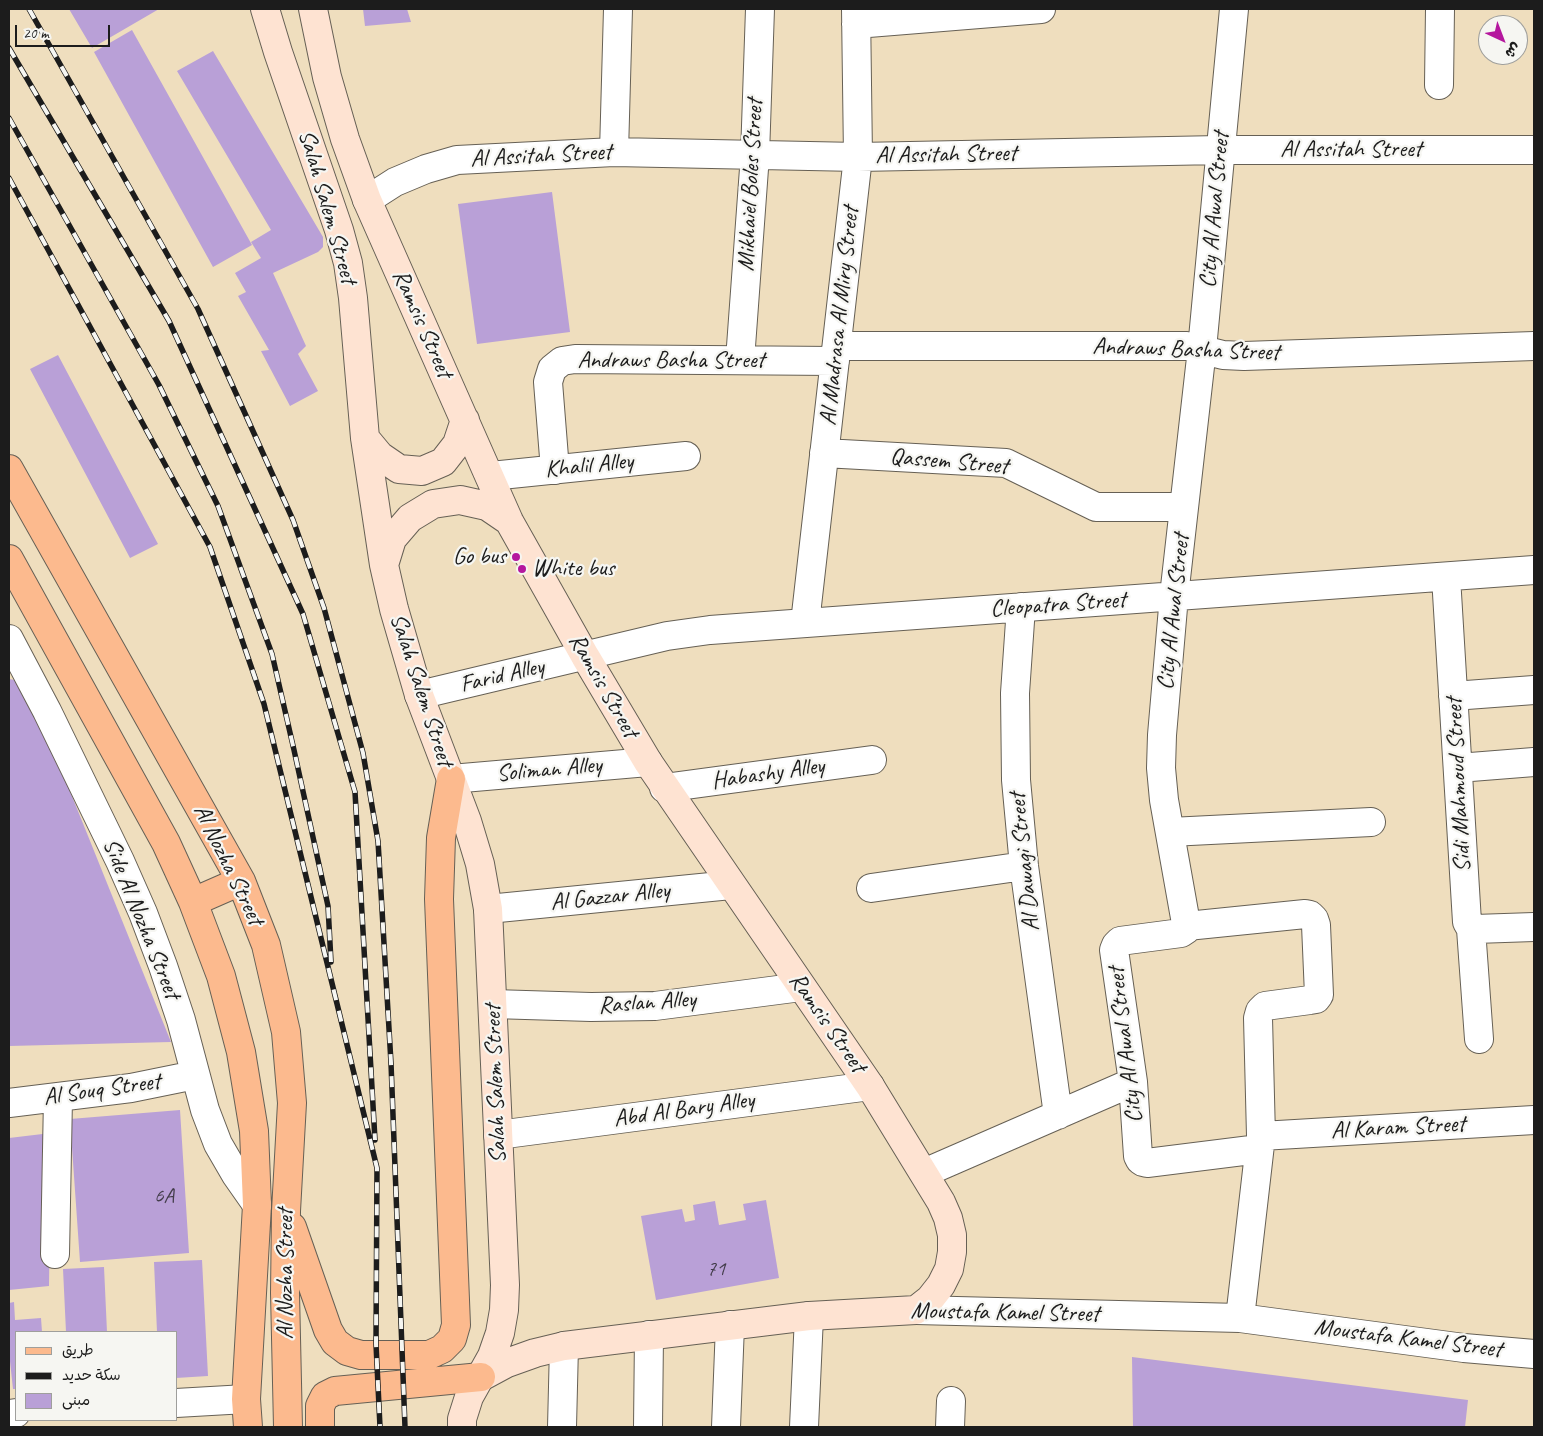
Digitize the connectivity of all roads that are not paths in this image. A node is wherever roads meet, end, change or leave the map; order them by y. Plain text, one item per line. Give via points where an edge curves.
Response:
1 (265, 9) edge
2 (314, 9) edge
3 (618, 9) edge
4 (760, 9) edge
5 (1041, 9) edge
6 (1234, 9) edge
7 (1440, 9) edge
8 (856, 17) edge
9 (1439, 85) dead end
10 (1220, 150) junction
11 (1534, 150) edge
12 (614, 152) junction
13 (755, 154) junction
14 (858, 156) junction
15 (367, 200) junction
16 (1534, 346) edge
17 (1202, 349) junction
18 (836, 354) junction
19 (740, 360) junction
20 (465, 420) junction
21 (366, 438) junction
22 (824, 453) junction
23 (686, 456) dead end
24 (9, 469) edge
25 (555, 470) junction
26 (491, 476) junction
27 (1184, 507) junction
28 (510, 521) junction
29 (9, 559) edge
30 (384, 565) junction
31 (1534, 570) edge
32 (1446, 577) junction
33 (1174, 596) junction
34 (1021, 608) junction
35 (805, 623) junction
36 (9, 640) edge
37 (585, 656) junction
38 (1534, 690) edge
39 (419, 695) junction
40 (1453, 696) junction
41 (872, 760) dead end
42 (648, 762) junction
43 (1534, 762) edge
44 (1458, 768) junction
45 (451, 778) junction
46 (664, 788) junction
47 (1372, 822) dead end
48 (1170, 832) junction
49 (1024, 866) junction
50 (241, 881) junction
51 (731, 885) junction
52 (871, 888) dead end
53 (193, 902) junction
54 (488, 909) junction
55 (1187, 926) junction
56 (1534, 927) edge
57 (1471, 929) junction
58 (801, 987) junction
59 (493, 1004) junction
60 (1479, 1038) dead end
61 (195, 1075) junction
62 (1132, 1082) junction
63 (870, 1086) junction
64 (58, 1098) junction
65 (9, 1103) edge
66 (1058, 1115) junction
67 (1534, 1120) edge
68 (498, 1135) junction
69 (1260, 1142) junction
70 (1138, 1156) joint
71 (924, 1173) junction
72 (257, 1205) junction
73 (286, 1211) junction
74 (55, 1254) dead end
75 (916, 1310) junction
76 (809, 1316) junction
77 (1240, 1318) junction
78 (730, 1325) junction
79 (650, 1335) junction
80 (564, 1346) junction
81 (1534, 1354) edge
82 (481, 1377) junction
83 (246, 1399) junction
84 (178, 1403) edge
85 (248, 1427) edge
86 (288, 1427) edge
87 (320, 1427) edge
88 (462, 1427) edge
89 (562, 1427) edge
90 (648, 1427) edge
91 (726, 1427) edge
92 (804, 1427) edge

1 - 21 main road, Salah Salem Street via 348,264
2 - 15 main road, Ramsis Street via 326,77
3 - 12 street
4 - 13 street, Mikhaiel Boles Street
5 - 8 street
6 - 10 street, City Al Awal Street
7 - 9 street
8 - 14 street, Al Madrasa Al Miry Street
10 - 11 street, Al Assitah Street
10 - 14 street, Al Assitah Street
10 - 17 street, City Al Awal Street
12 - 13 street, Al Assitah Street
12 - 15 street, Al Assitah Street via 457,160 395,182
13 - 14 street, Al Assitah Street
13 - 19 street, Mikhaiel Boles Street
14 - 18 street, Al Madrasa Al Miry Street
15 - 20 main road, Ramsis Street
16 - 17 street, Andraws Basha Street via 1244,356
17 - 18 street, Andraws Basha Street via 1170,346
17 - 27 street, City Al Awal Street
18 - 19 street, Andraws Basha Street
18 - 22 street, Al Madrasa Al Miry Street
19 - 25 street, Andraws Basha Street via 562,361 552,369 548,382
20 - 21 main road via 457,444 443,462 422,470 399,469 380,456
20 - 26 main road, Ramsis Street
21 - 30 main road, Salah Salem Street
22 - 27 street, Qassem Street via 1006,463 1096,507
22 - 35 street, Al Madrasa Al Miry Street
23 - 25 street, Khalil Alley
24 - 50 main road, Al Nozha Street
25 - 26 street, Khalil Alley
26 - 28 main road, Ramsis Street
27 - 33 street, City Al Awal Street
28 - 30 main road via 487,506 460,500 433,504 410,518 392,539
28 - 37 main road, Ramsis Street
29 - 53 main road, Al Nozha Street via 166,843
30 - 39 main road, Salah Salem Street
31 - 32 street, Cleopatra Street
32 - 33 street, Cleopatra Street
32 - 40 street, Sidi Mahmoud Street
33 - 34 street, Cleopatra Street
33 - 48 street, City Al Awal Street via 1162,735 1162,776
34 - 35 street, Cleopatra Street
34 - 49 street, Al Dawagi Street via 1015,694 1016,780
35 - 37 street, Cleopatra Street via 666,636
36 - 61 street, Side Al Nozha Street via 47,711 143,913 164,966
37 - 39 street, Farid Alley
37 - 42 main road, Ramsis Street
38 - 40 street
39 - 45 main road, Salah Salem Street
40 - 44 street, Sidi Mahmoud Street
41 - 46 street, Habashy Alley
42 - 45 street, Soliman Alley
42 - 46 main road, Ramsis Street
43 - 44 street
44 - 57 street, Sidi Mahmoud Street via 1467,922
45 - 54 main road, Salah Salem Street via 480,864
45 - 73 main road via 441,838 439,899 456,1325 452,1339 429,1355 361,1355 334,1342
46 - 51 main road, Ramsis Street
47 - 48 street
48 - 55 street, City Al Awal Street
49 - 52 street
49 - 66 street, Al Dawagi Street
50 - 53 main road
50 - 73 main road, Al Nozha Street via 266,945 286,1032 292,1102
51 - 54 street, Al Gazzar Alley
51 - 58 main road, Ramsis Street
53 - 72 main road, Al Nozha Street via 221,976 241,1052 254,1131
54 - 59 main road, Salah Salem Street
55 - 62 street, City Al Awal Street via 1181,933 1120,941 1114,950
55 - 69 street via 1305,914 1314,919 1320,996 1265,1006 1258,1018
56 - 57 street
57 - 60 street, Sidi Mahmoud Street
58 - 59 street, Raslan Alley via 647,1006 599,1008
58 - 63 main road, Ramsis Street
59 - 68 main road, Salah Salem Street
61 - 64 street, Al Souq Street
61 - 72 street, Side Al Nozha Street via 218,1144
62 - 66 street
62 - 70 street, City Al Awal Street
63 - 68 street, Abd Al Bary Alley
63 - 71 main road, Ramsis Street
64 - 65 street, Al Souq Street
64 - 74 street
66 - 71 street
67 - 69 street, Al Karam Street
68 - 82 main road, Salah Salem Street via 504,1310 500,1333
69 - 70 street, Al Karam Street via 1147,1163
69 - 77 street
71 - 75 main road, Ramsis Street via 948,1218 952,1252 949,1269 941,1285
72 - 83 main road, Al Nozha Street
73 - 86 main road, Al Nozha Street
75 - 76 main road, Moustafa Kamel Street
75 - 77 street, Moustafa Kamel Street
76 - 78 main road, Moustafa Kamel Street
76 - 92 street
77 - 81 street, Moustafa Kamel Street via 1464,1348
78 - 79 main road, Moustafa Kamel Street
78 - 91 street
79 - 80 main road, Moustafa Kamel Street
79 - 90 street
80 - 82 main road, Moustafa Kamel Street via 507,1363
80 - 89 street
82 - 87 main road via 335,1390 325,1396 320,1406
82 - 88 main road, Salah Salem Street via 469,1397
83 - 84 street
83 - 85 main road, Al Nozha Street

